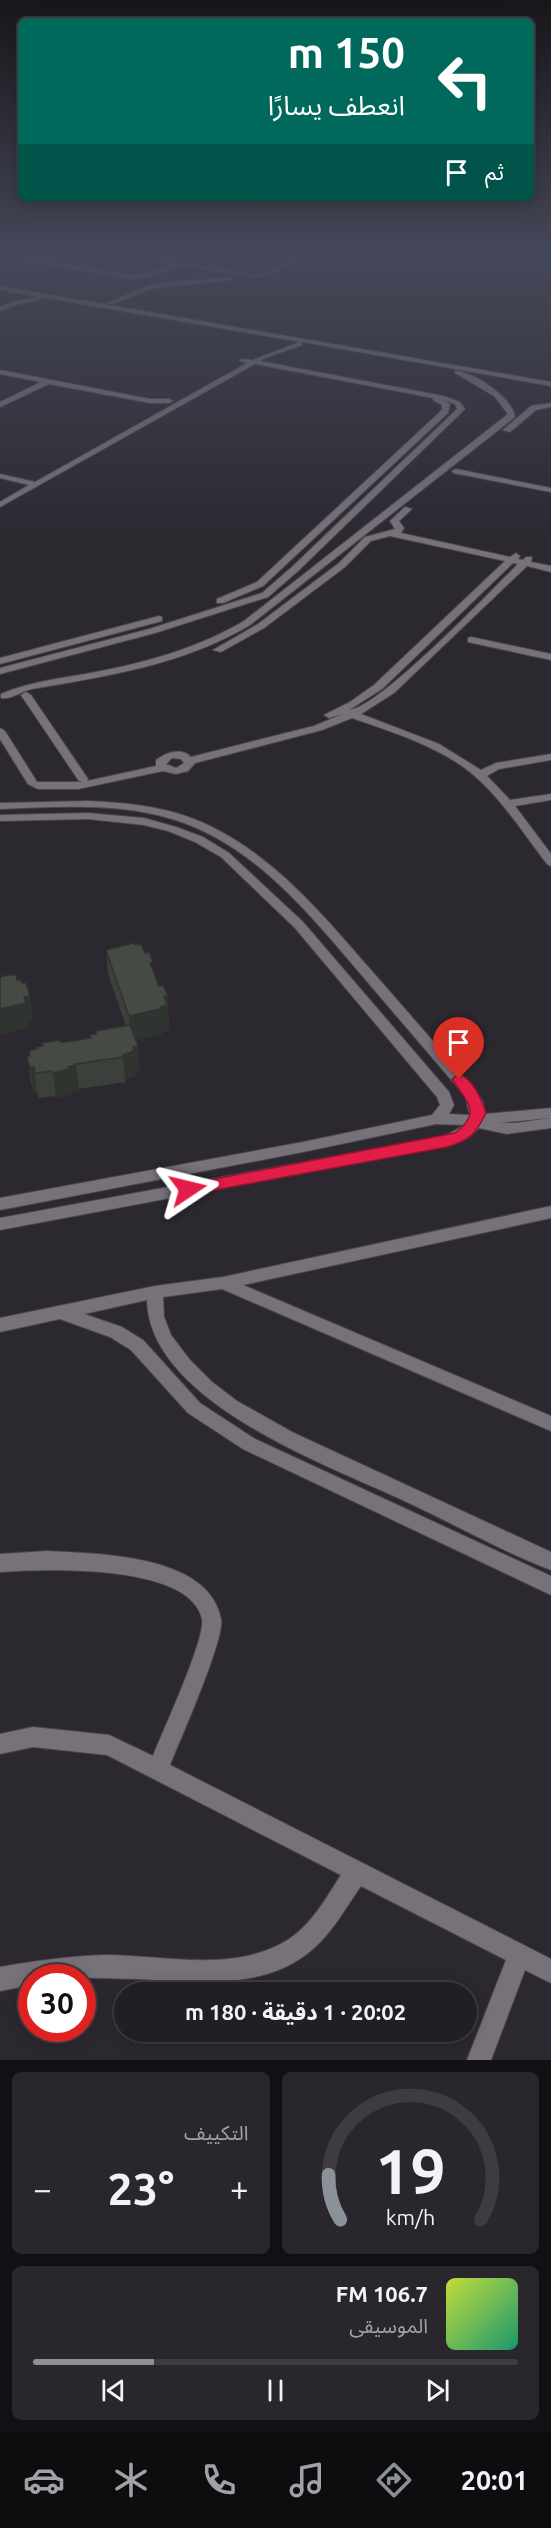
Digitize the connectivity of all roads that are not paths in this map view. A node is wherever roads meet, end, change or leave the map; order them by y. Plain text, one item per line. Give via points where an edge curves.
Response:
1 (261, 349) edge
2 (329, 349) edge
3 (347, 349) edge
4 (361, 349) edge
5 (247, 361) junction
6 (457, 372) junction
7 (0, 374) edge
8 (551, 380) edge
9 (43, 382) junction
10 (551, 386) edge
11 (170, 400) junction
12 (504, 402) junction
13 (0, 403) edge
14 (551, 405) edge
15 (538, 407) junction
16 (152, 410) junction
17 (509, 423) junction
18 (487, 441) junction
19 (456, 471) junction
20 (0, 476) edge
21 (0, 482) edge
22 (26, 485) junction
23 (551, 490) edge
24 (0, 495) edge
25 (412, 496) junction
26 (423, 498) junction
27 (0, 505) edge
28 (370, 529) junction
29 (315, 532) junction
30 (396, 532) junction
31 (330, 535) junction
32 (345, 548) junction
33 (355, 550) junction
34 (514, 558) junction
35 (527, 561) junction
36 (551, 564) edge
37 (551, 569) edge
38 (441, 627) junction
39 (456, 631) junction
40 (471, 640) dead end
41 (551, 657) edge
42 (0, 661) edge
43 (0, 671) edge
44 (86, 679) junction
45 (26, 695) junction
46 (2, 697) edge
47 (340, 711) junction
48 (353, 715) junction
49 (0, 730) edge
50 (551, 757) edge
51 (186, 758) junction
52 (162, 764) junction
53 (480, 775) junction
54 (82, 779) junction
55 (60, 786) junction
56 (551, 797) edge
57 (551, 805) edge
58 (0, 806) edge
59 (509, 807) junction
60 (0, 818) edge
61 (551, 862) edge
62 (305, 904) junction
63 (284, 910) junction
64 (319, 918) junction
65 (299, 924) junction
66 (551, 1113) edge
67 (436, 1119) junction
68 (477, 1120) junction
69 (551, 1123) edge
70 (0, 1203) edge
71 (551, 1212) edge
72 (0, 1224) edge
73 (223, 1283) junction
74 (155, 1292) junction
75 (60, 1312) junction
76 (0, 1325) edge
77 (171, 1350) junction
78 (151, 1361) junction
79 (551, 1424) edge
80 (551, 1561) edge
81 (0, 1563) edge
82 (551, 1586) edge
83 (0, 1744) edge
84 (158, 1770) junction
85 (357, 1872) junction
86 (519, 1955) junction
87 (551, 1971) edge
88 (0, 1979) edge
89 (479, 2060) edge

1 - 5 street
2 - 6 street
3 - 10 street
4 - 8 street
5 - 11 street
5 - 22 street
5 - 29 street via 439,400 447,406
5 - 31 street via 441,397 460,406 458,413
6 - 10 street
6 - 12 street via 485,386
7 - 9 street
9 - 11 street via 150,401
9 - 13 street
9 - 16 street via 145,405
11 - 16 street
12 - 15 street
12 - 17 street via 512,413
14 - 15 street
15 - 17 street
16 - 22 street
17 - 18 street
17 - 18 street via 499,426
18 - 19 street
18 - 25 street
19 - 23 street
19 - 26 street
20 - 22 street
21 - 22 street
22 - 24 street
22 - 27 street
25 - 26 street
25 - 28 street
26 - 30 street via 394,521
28 - 30 street via 378,533
28 - 32 street
29 - 31 street
29 - 42 street via 260,584 240,595
30 - 33 street via 371,537
30 - 34 street
31 - 43 street via 272,590 254,600
32 - 33 street
32 - 44 street via 227,636 186,653
33 - 44 street via 342,565 251,634 193,659
34 - 35 street
34 - 38 street
35 - 36 street
35 - 37 street
35 - 39 street
38 - 39 street
38 - 47 street via 378,687
39 - 48 street via 379,699
40 - 41 street
44 - 45 street
44 - 46 street via 23,688
45 - 46 street
45 - 54 street
47 - 48 street
47 - 51 street
48 - 51 street via 304,732
48 - 53 street via 444,750
49 - 55 street via 33,784
50 - 53 street via 496,766
51 - 52 street via 170,755
51 - 52 street via 187,768 179,771
52 - 54 street
52 - 55 street via 78,786
53 - 59 street
54 - 55 street
56 - 59 street
57 - 59 street
58 - 62 street via 109,804 184,819 239,846
59 - 61 street
60 - 63 street via 100,815 165,826 198,838 225,855
62 - 63 street
62 - 64 street
63 - 65 street
64 - 65 street
64 - 68 street via 470,1093 478,1106
65 - 67 street via 444,1095 445,1111
66 - 68 street
67 - 68 street
67 - 70 street
68 - 69 street via 512,1128
68 - 72 street via 466,1133 447,1142
71 - 73 street
73 - 74 street
73 - 79 street
74 - 75 street
74 - 77 street via 158,1326
75 - 76 street
75 - 78 street via 116,1332 137,1345
77 - 78 street
77 - 80 street via 206,1386 251,1418
78 - 82 street via 194,1408 220,1428
81 - 84 street via 47,1560 113,1564 176,1578 200,1594 212,1620 206,1649
83 - 84 street via 33,1737 109,1745
84 - 85 street
85 - 86 street
85 - 88 street via 299,1946 272,1962 242,1971 117,1967
86 - 87 street
86 - 89 street

